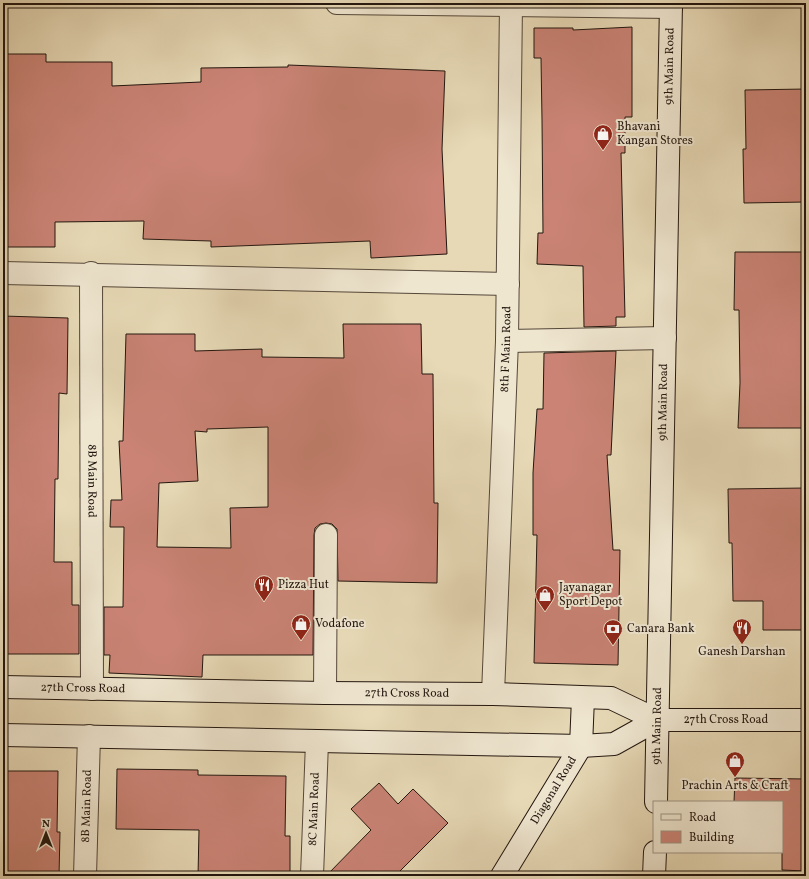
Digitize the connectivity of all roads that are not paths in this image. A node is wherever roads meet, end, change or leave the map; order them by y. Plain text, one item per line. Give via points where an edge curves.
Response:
1 (337, 3) edge
2 (511, 4) edge
3 (671, 5) edge
4 (3, 273) edge
5 (91, 273) junction
6 (508, 284) junction
7 (665, 338) junction
8 (507, 341) junction
9 (326, 535) dead end
10 (3, 687) edge
11 (92, 689) junction
12 (325, 693) junction
13 (493, 694) junction
14 (584, 698) junction
15 (658, 720) junction
16 (806, 720) edge
17 (3, 735) edge
18 (89, 736) junction
19 (317, 742) junction
20 (581, 746) junction
21 (656, 801) edge
22 (655, 853) edge
23 (505, 875) edge
24 (85, 876) edge
25 (312, 876) edge
26 (654, 876) edge

1 - 2 street
2 - 3 street
2 - 6 street, 8th F Main Road
3 - 7 street, 9th Main Road
4 - 5 street
5 - 6 street
5 - 11 street, 8B Main Road
6 - 8 street, 8th F Main Road
7 - 8 street
7 - 15 street, 9th Main Road
8 - 13 street, 8th F Main Road
9 - 12 street
10 - 11 street, 27th Cross Road
11 - 12 street, 27th Cross Road
12 - 13 street, 27th Cross Road
13 - 14 street, 27th Cross Road
14 - 15 street, 27th Cross Road via 610,698
14 - 20 street, Diagonal Road
15 - 16 street, 27th Cross Road
15 - 20 street via 614,744
15 - 21 street, 9th Main Road
17 - 18 street
18 - 19 street
18 - 24 street, 8B Main Road
19 - 20 street
19 - 25 street, 8C Main Road
20 - 23 street, Diagonal Road
22 - 26 street

